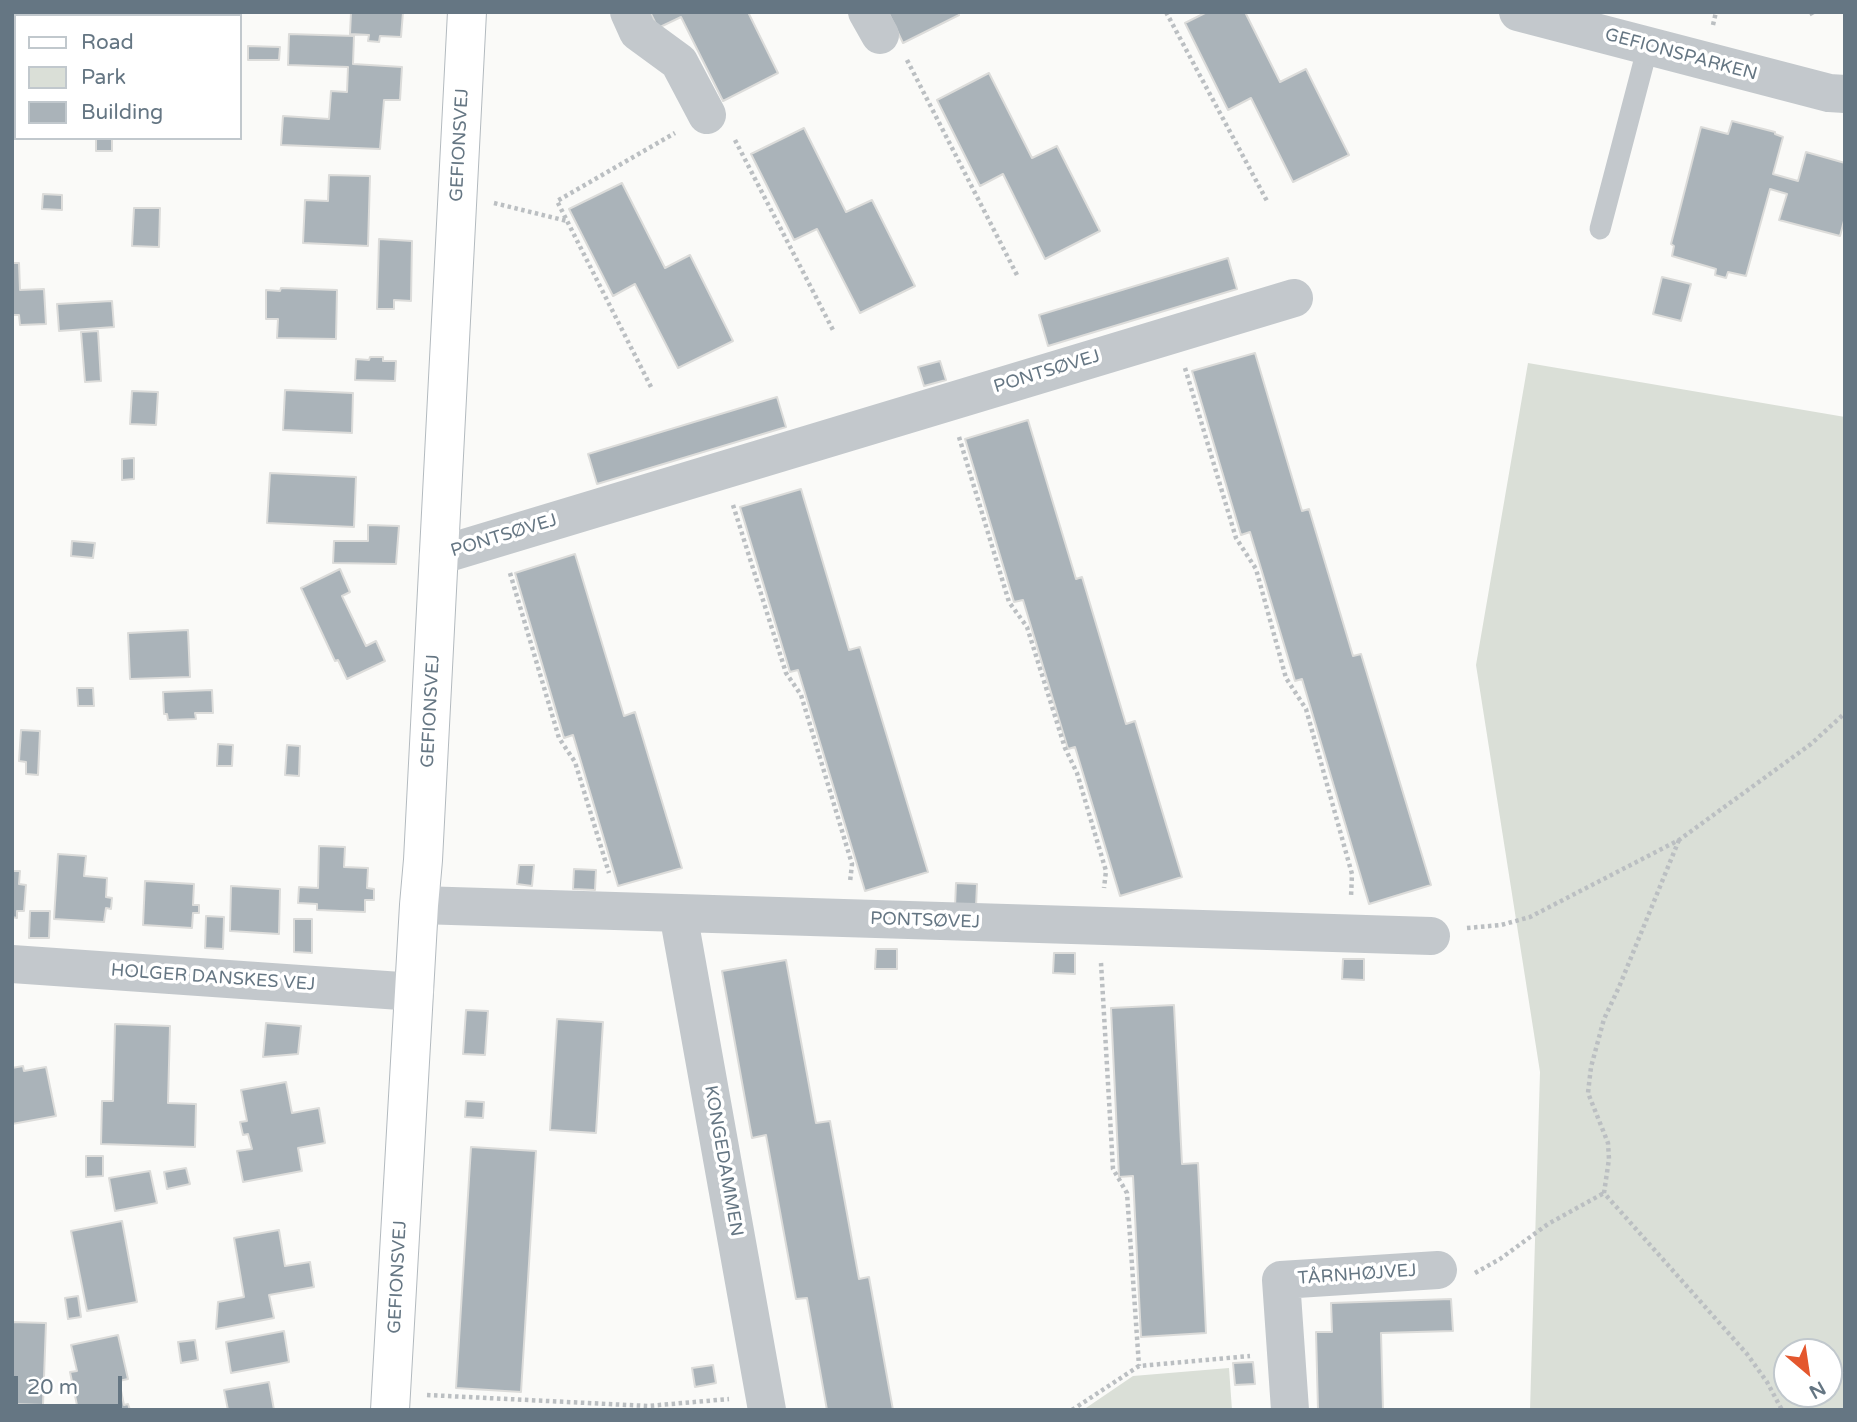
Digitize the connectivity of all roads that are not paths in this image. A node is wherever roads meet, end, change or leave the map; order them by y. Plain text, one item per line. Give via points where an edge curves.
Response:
1 (467, 12) edge
2 (628, 12) edge
3 (1518, 12) edge
4 (1648, 46) junction
5 (1845, 94) edge
6 (707, 115) road end
7 (1600, 229) dead end
8 (1294, 298) dead end
9 (438, 556) junction
10 (419, 905) junction
11 (678, 913) junction
12 (1431, 936) road end
13 (12, 964) edge
14 (415, 992) junction
15 (1437, 1270) road end
16 (390, 1402) edge
17 (766, 1403) edge
18 (1290, 1410) edge

1 - 9 main road, GEFIONSVEJ
2 - 6 street via 638,32 679,62
3 - 4 street, GEFIONSPARKEN
4 - 5 street, GEFIONSPARKEN
4 - 7 lane
8 - 9 street, PONTSØVEJ
9 - 10 main road, GEFIONSVEJ
10 - 11 street, PONTSØVEJ
10 - 14 main road, GEFIONSVEJ
11 - 12 street, PONTSØVEJ
11 - 17 street, KONGEDAMMEN
13 - 14 street, HOLGER DANSKES VEJ
14 - 16 main road, GEFIONSVEJ
15 - 18 street, TÅRNHØJVEJ via 1281,1280

